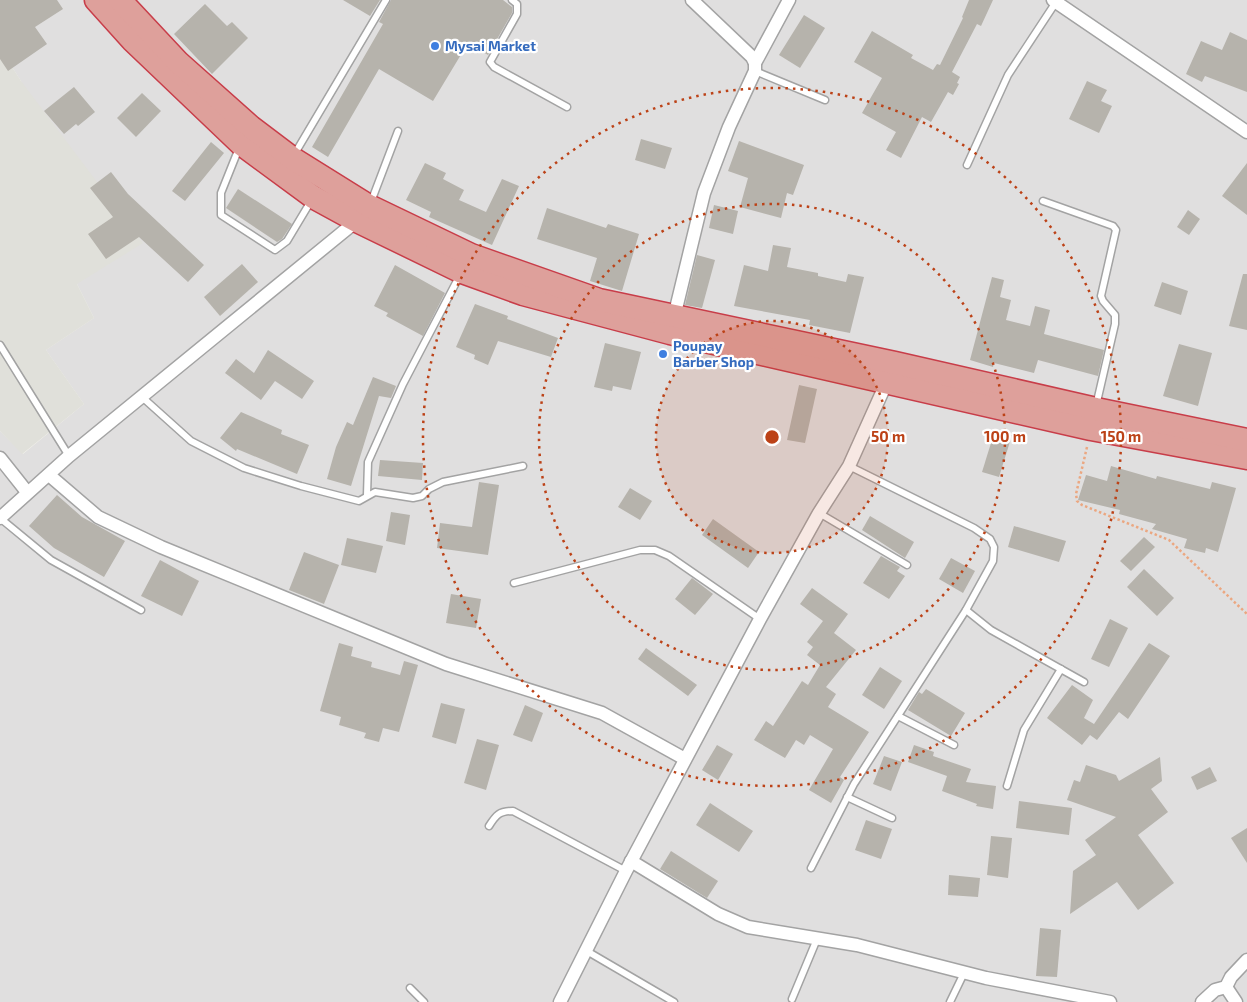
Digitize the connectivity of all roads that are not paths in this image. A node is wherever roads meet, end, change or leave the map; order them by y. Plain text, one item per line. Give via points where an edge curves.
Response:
1 (96, 0) edge
2 (120, 0) edge
3 (386, 0) edge
4 (512, 0) edge
5 (692, 0) edge
6 (789, 0) edge
7 (1055, 1) edge
8 (755, 67) junction
9 (825, 100) dead end
10 (567, 107) dead end
11 (398, 131) dead end
12 (1247, 132) edge
13 (241, 144) junction
14 (292, 158) junction
15 (967, 165) dead end
16 (314, 197) junction
17 (1043, 201) dead end
18 (363, 214) junction
19 (462, 272) junction
20 (674, 317) junction
21 (0, 345) edge
22 (891, 373) junction
23 (142, 397) junction
24 (1093, 419) junction
25 (1247, 440) edge
26 (69, 456) junction
27 (0, 458) edge
28 (1247, 458) edge
29 (523, 466) dead end
30 (849, 466) junction
31 (49, 475) junction
32 (27, 492) junction
33 (368, 495) junction
34 (819, 513) junction
35 (0, 518) edge
36 (907, 565) dead end
37 (514, 582) dead end
38 (140, 610) dead end
39 (966, 610) junction
40 (760, 619) junction
41 (1061, 669) junction
42 (1084, 682) dead end
43 (898, 716) junction
44 (954, 745) dead end
45 (685, 759) junction
46 (1007, 786) dead end
47 (847, 797) junction
48 (892, 818) dead end
49 (489, 826) dead end
50 (628, 866) junction
51 (811, 868) dead end
52 (817, 938) junction
53 (585, 950) junction
54 (1247, 960) edge
55 (964, 973) junction
56 (1226, 987) junction
57 (410, 988) dead end
58 (792, 999) dead end
59 (424, 1002) edge
60 (560, 1002) edge
61 (674, 1002) edge
62 (950, 1002) edge
63 (1110, 1002) edge
64 (1202, 1002) edge
65 (1236, 1002) edge

1 - 13 highway via 132,40
2 - 14 highway via 178,62 251,127
3 - 14 lane
4 - 10 lane via 517,4 517,14 490,62
5 - 8 street via 752,57
6 - 8 street
7 - 12 street
7 - 15 lane via 1008,75
8 - 9 lane
8 - 20 street via 704,194
11 - 18 lane
13 - 16 highway
13 - 16 lane via 221,193 221,215 275,250 287,241
14 - 18 highway
16 - 18 highway
17 - 24 lane via 1116,230 1101,296 1115,315 1115,324
18 - 19 highway
18 - 20 highway via 532,278 599,300
18 - 23 street
19 - 22 highway via 523,294 607,317
19 - 33 lane via 403,384 368,462
20 - 22 highway
21 - 26 lane
22 - 24 highway
22 - 30 street
23 - 26 street
23 - 33 lane via 191,441 244,468 360,501
24 - 25 highway
24 - 28 highway
26 - 31 street
27 - 32 street
29 - 33 lane via 443,482 413,498 375,492
30 - 34 street
30 - 39 lane via 990,539 994,547 993,561
31 - 32 street
31 - 45 street via 98,516 160,547 446,664 602,713
32 - 35 street
34 - 36 lane
34 - 40 street
35 - 38 lane via 51,560
37 - 40 lane via 640,550 655,550 669,556
39 - 41 lane via 991,630
39 - 43 lane
40 - 45 street
41 - 42 lane
41 - 46 lane via 1024,730
43 - 44 lane
43 - 47 lane
45 - 50 street
47 - 48 lane
47 - 51 lane
49 - 50 lane via 496,815 513,811
50 - 52 street via 748,927
50 - 53 street
52 - 55 street
52 - 58 lane
53 - 60 street
53 - 61 lane
54 - 56 street
55 - 62 lane
55 - 63 street
56 - 64 street via 1215,990
56 - 65 street
57 - 59 lane

